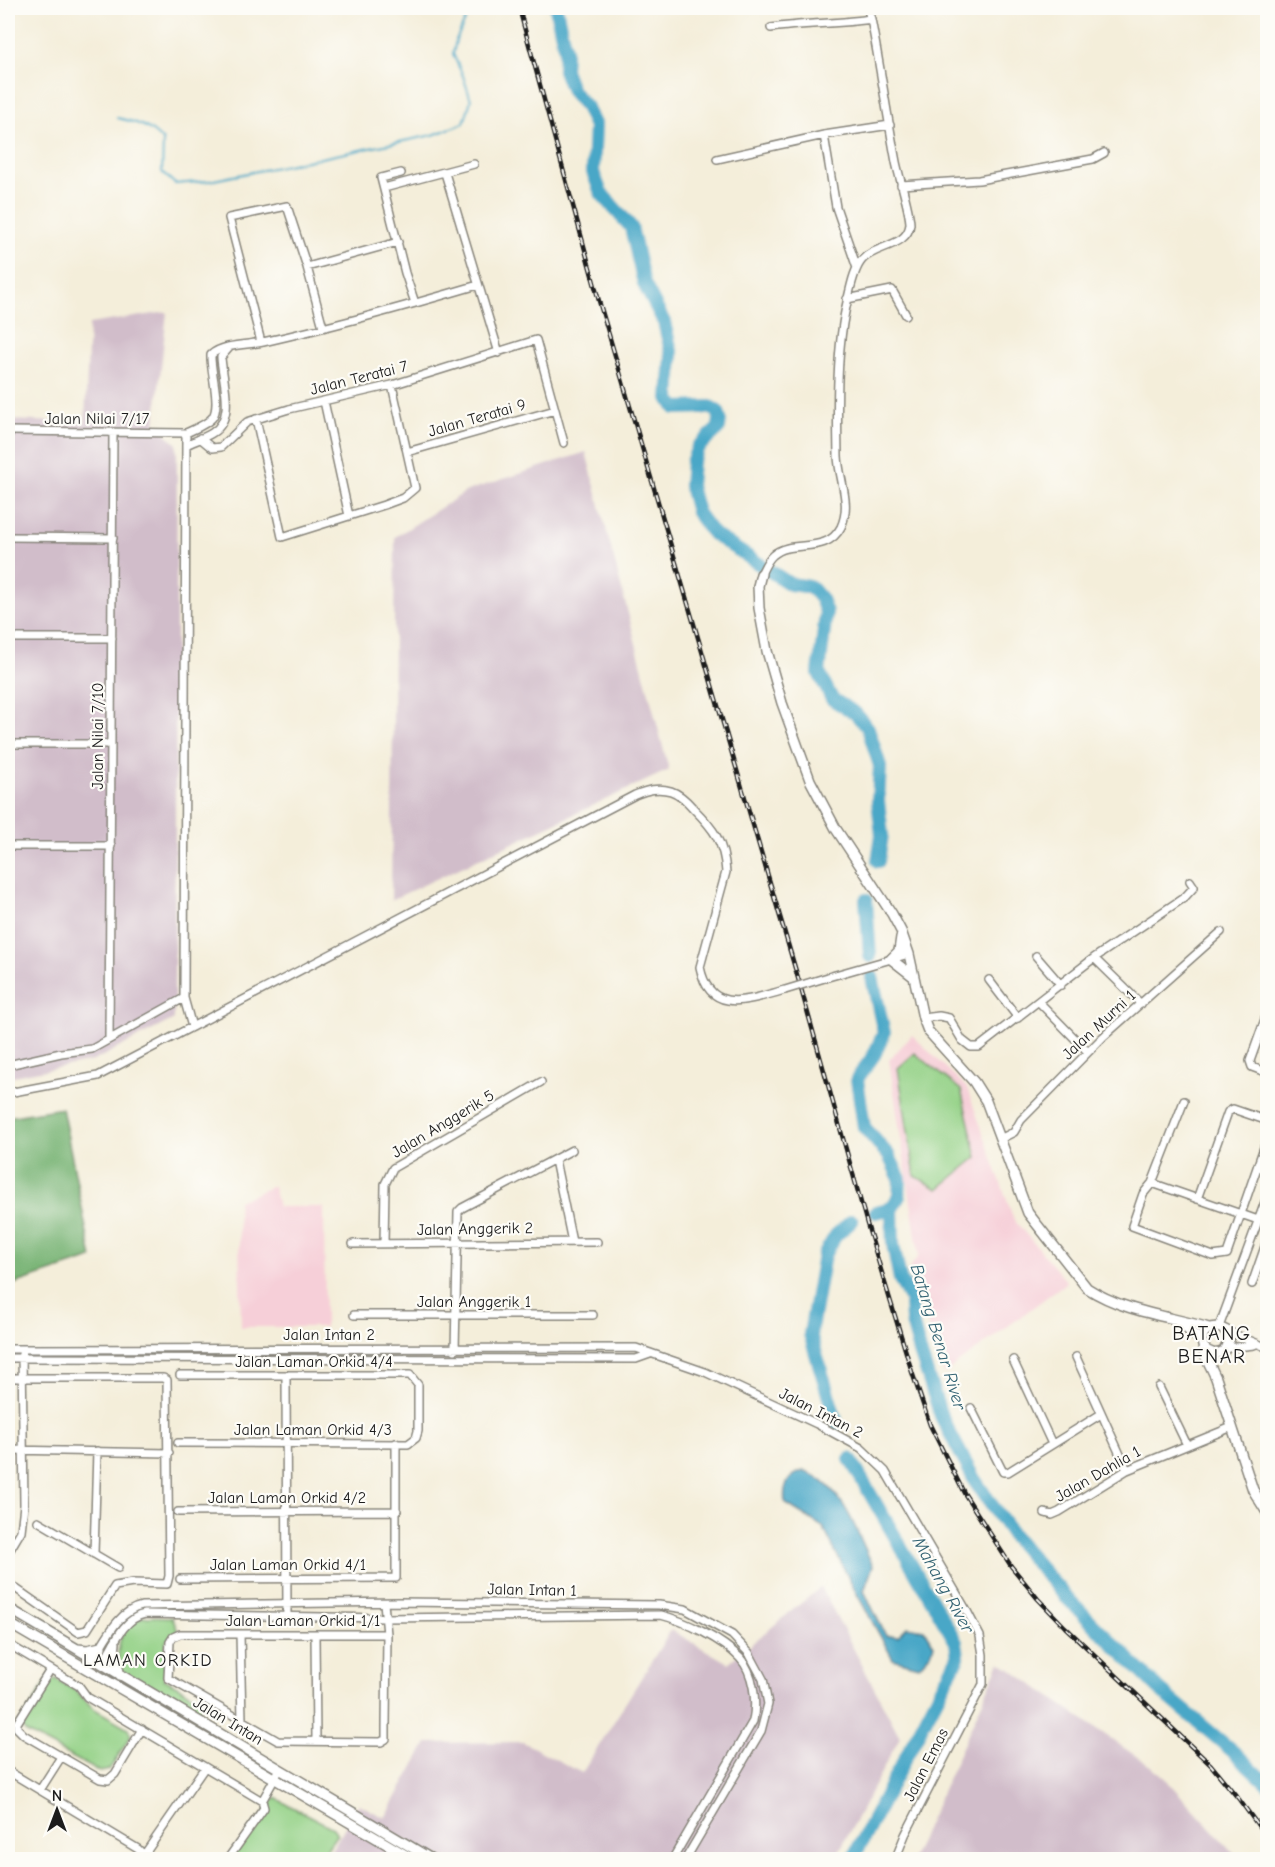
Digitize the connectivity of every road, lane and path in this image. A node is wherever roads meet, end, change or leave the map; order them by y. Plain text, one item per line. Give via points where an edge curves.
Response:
1 (867, 8) edge
2 (871, 19) junction
3 (771, 28) dead end
4 (890, 125) junction
5 (824, 135) junction
6 (1104, 153) dead end
7 (717, 159) dead end
8 (474, 164) dead end
9 (401, 173) dead end
10 (445, 173) junction
11 (901, 185) junction
12 (384, 188) junction
13 (398, 242) junction
14 (307, 267) junction
15 (857, 267) junction
16 (478, 285) junction
17 (847, 299) junction
18 (415, 303) junction
19 (906, 315) dead end
20 (323, 327) junction
21 (261, 342) junction
22 (229, 348) junction
23 (499, 353) junction
24 (392, 384) junction
25 (324, 401) junction
26 (555, 410) junction
27 (256, 419) junction
28 (8, 431) edge
29 (113, 433) junction
30 (186, 433) junction
31 (201, 438) junction
32 (564, 443) dead end
33 (186, 445) junction
34 (407, 452) junction
35 (349, 516) junction
36 (8, 537) edge
37 (113, 538) junction
38 (761, 574) joint
39 (8, 638) edge
40 (112, 638) junction
41 (8, 744) edge
42 (111, 744) junction
43 (8, 846) edge
44 (111, 846) junction
45 (1190, 881) dead end
46 (901, 931) junction
47 (1221, 932) dead end
48 (909, 954) junction
49 (1036, 956) dead end
50 (1094, 958) junction
51 (891, 959) junction
52 (914, 976) junction
53 (989, 980) dead end
54 (1060, 985) junction
55 (184, 998) junction
56 (1039, 1002) junction
57 (1141, 1004) junction
58 (1268, 1011) edge
59 (923, 1018) junction
60 (1018, 1018) junction
61 (192, 1027) junction
62 (109, 1040) junction
63 (1088, 1052) junction
64 (8, 1065) edge
65 (1268, 1073) edge
66 (541, 1082) dead end
67 (8, 1093) edge
68 (1184, 1101) dead end
69 (1268, 1122) edge
70 (1268, 1136) edge
71 (1000, 1139) junction
72 (572, 1150) dead end
73 (555, 1160) junction
74 (1152, 1183) junction
75 (1268, 1194) edge
76 (1197, 1199) junction
77 (1241, 1214) junction
78 (1258, 1220) junction
79 (1268, 1238) edge
80 (572, 1242) junction
81 (597, 1242) dead end
82 (456, 1243) junction
83 (353, 1244) dead end
84 (384, 1244) junction
85 (1252, 1284) dead end
86 (354, 1315) dead end
87 (456, 1315) junction
88 (593, 1315) dead end
89 (1177, 1321) junction
90 (1218, 1329) junction
91 (1203, 1345) junction
92 (1256, 1345) junction
93 (455, 1348) junction
94 (1268, 1348) edge
95 (8, 1349) edge
96 (22, 1349) junction
97 (1223, 1350) junction
98 (650, 1354) junction
99 (1076, 1357) dead end
100 (8, 1358) edge
101 (22, 1358) junction
102 (455, 1359) junction
103 (1013, 1360) dead end
104 (180, 1375) dead end
105 (286, 1376) junction
106 (8, 1378) edge
107 (22, 1378) junction
108 (1216, 1378) junction
109 (1159, 1387) dead end
110 (971, 1408) dead end
111 (418, 1409) joint
112 (1101, 1414) junction
113 (1232, 1427) junction
114 (178, 1443) dead end
115 (286, 1443) junction
116 (396, 1443) junction
117 (1052, 1444) junction
118 (1187, 1445) junction
119 (8, 1450) edge
120 (24, 1450) junction
121 (97, 1451) junction
122 (169, 1453) junction
123 (1127, 1470) junction
124 (286, 1511) junction
125 (397, 1511) junction
126 (178, 1512) dead end
127 (1045, 1513) dead end
128 (1268, 1514) edge
129 (38, 1521) dead end
130 (8, 1553) edge
131 (93, 1554) junction
132 (118, 1568) dead end
133 (287, 1578) junction
134 (180, 1580) dead end
135 (8, 1583) edge
136 (384, 1603) junction
137 (287, 1604) junction
138 (8, 1608) edge
139 (287, 1616) junction
140 (385, 1618) junction
141 (8, 1623) edge
142 (240, 1634) junction
143 (315, 1634) junction
144 (387, 1634) junction
145 (115, 1643) junction
146 (8, 1644) edge
147 (100, 1647) junction
148 (75, 1648) junction
149 (98, 1662) junction
150 (50, 1670) junction
151 (86, 1670) junction
152 (120, 1675) junction
153 (96, 1676) junction
154 (983, 1684) joint
155 (242, 1720) junction
156 (142, 1729) junction
157 (316, 1741) junction
158 (61, 1757) junction
159 (205, 1767) junction
160 (280, 1769) junction
161 (8, 1771) edge
162 (275, 1779) junction
163 (40, 1790) junction
164 (262, 1801) junction
165 (146, 1857) edge
166 (227, 1860) edge
167 (414, 1860) edge
168 (433, 1860) edge
169 (672, 1860) edge
170 (685, 1860) edge
171 (895, 1860) edge

1 - 2 street
2 - 3 street
2 - 4 street
4 - 5 street
4 - 11 street
5 - 7 street
5 - 15 street via 836,207
6 - 11 street via 1093,159 979,180
8 - 10 street
9 - 12 street via 381,178
10 - 12 street
10 - 16 street
11 - 15 street via 910,222 908,232 903,239 869,253
12 - 13 street
13 - 14 street
13 - 18 street
14 - 20 street
14 - 21 street via 287,206 229,218
15 - 17 street
16 - 18 street
16 - 23 street
17 - 19 street via 892,291
17 - 38 street via 839,359 838,459 845,497 842,524 830,540 773,554
18 - 20 street
20 - 21 street
21 - 22 street
22 - 30 street via 211,355 216,401 212,419
22 - 31 street via 220,357 225,415 218,428
23 - 24 street, Jalan Teratai 7
23 - 26 street, Jalan Teratai 7 via 536,340
24 - 25 street, Jalan Teratai 7
24 - 34 street
25 - 27 street, Jalan Teratai 7
25 - 35 street
26 - 32 street
26 - 34 street, Jalan Teratai 9
27 - 31 street, Jalan Teratai 7 via 247,422 221,447 212,447
27 - 35 street via 282,537
28 - 29 street, Jalan Nilai 7/17
29 - 30 street, Jalan Nilai 7/17
29 - 37 street, Jalan Nilai 7/10
30 - 33 street
31 - 33 street
33 - 55 street
34 - 35 street via 415,488 403,498
36 - 37 street
37 - 40 street, Jalan Nilai 7/10
38 - 46 street via 759,608 766,651 810,780 836,829
39 - 40 street
40 - 42 street, Jalan Nilai 7/10
41 - 42 street
42 - 44 street, Jalan Nilai 7/10
43 - 44 street
44 - 62 street, Jalan Nilai 7/10
45 - 50 street via 1194,890
46 - 48 street
46 - 51 street via 899,951
47 - 57 street, Jalan Murni 1
48 - 51 street
48 - 52 street
49 - 54 street
50 - 54 street
50 - 57 street
51 - 52 street
51 - 61 street, bridge via 785,990 733,1002 721,999 708,989 700,967 726,872 720,840 712,826 681,796 650,789
52 - 59 street
53 - 60 street
54 - 56 street
55 - 61 street
55 - 62 street
56 - 60 street
56 - 63 street
57 - 63 street, Jalan Murni 1
58 - 65 street via 1250,1060 1252,1067
59 - 60 street via 949,1018 962,1040 971,1047 979,1047
59 - 71 street via 928,1031 974,1082 986,1101
61 - 67 street via 98,1076
62 - 64 street via 93,1049
63 - 71 street, Jalan Murni 1 via 1021,1120 1014,1132
66 - 84 street, Jalan Anggerik 5 via 393,1168 385,1184
68 - 74 street
69 - 76 street via 1233,1109 1228,1112
70 - 77 street
71 - 89 street via 1028,1213 1087,1288 1112,1302
72 - 73 street
73 - 80 street
73 - 82 street via 462,1208 458,1212
74 - 76 street
74 - 77 street via 1143,1194 1132,1226 1213,1256 1227,1254
75 - 78 street
76 - 77 street
77 - 78 street
78 - 90 street
79 - 85 street
80 - 81 street, Jalan Anggerik 2
80 - 82 street, Jalan Anggerik 2
82 - 84 street, Jalan Anggerik 2
82 - 87 street
83 - 84 street, Jalan Anggerik 2
86 - 87 street, Jalan Anggerik 1
87 - 88 street, Jalan Anggerik 1
87 - 93 street
89 - 90 street
89 - 91 street
90 - 91 street via 1203,1334
90 - 92 street
90 - 97 street via 1229,1340
91 - 97 street via 1211,1353
91 - 108 street
92 - 94 street
92 - 97 street
93 - 96 street, Jalan Intan 2
93 - 98 street, Jalan Intan 2 via 636,1348
93 - 102 street
95 - 96 street, Jalan Intan 2
96 - 101 street
97 - 108 street
98 - 102 street, Jalan Intan 2 via 636,1359
98 - 154 street, Jalan Intan 2 via 705,1372 817,1424 872,1458 885,1471 981,1636
99 - 112 street
100 - 101 street, Jalan Intan 2
101 - 102 street, Jalan Intan 2
101 - 107 street
103 - 117 street
104 - 105 street, Jalan Laman Orkid 4/4
105 - 111 street, Jalan Laman Orkid 4/4 via 410,1375 418,1385
105 - 115 street
106 - 107 street
107 - 120 street
107 - 122 street via 163,1378 168,1384
108 - 113 street
109 - 118 street
110 - 117 street via 1004,1472
111 - 116 street, Jalan Laman Orkid 4/3 via 416,1438 408,1444
112 - 117 street
112 - 123 street
113 - 118 street, Jalan Dahlia 1
113 - 128 street via 1253,1490
114 - 115 street, Jalan Laman Orkid 4/3
115 - 116 street, Jalan Laman Orkid 4/3
115 - 124 street
116 - 125 street
118 - 123 street, Jalan Dahlia 1
119 - 120 street
120 - 121 street
120 - 130 street via 21,1531
121 - 122 street
121 - 131 street
122 - 135 street via 167,1584 116,1586 83,1633
123 - 127 street, Jalan Dahlia 1 via 1059,1512
124 - 125 street, Jalan Laman Orkid 4/2
124 - 126 street, Jalan Laman Orkid 4/2
124 - 133 street
125 - 133 street, Jalan Laman Orkid 4/1 via 396,1578
129 - 131 street
131 - 132 street
133 - 134 street, Jalan Laman Orkid 4/1
133 - 137 street
136 - 137 street, Jalan Intan 1
136 - 140 street
136 - 170 street, Jalan Intan 1 via 659,1605 685,1609 732,1635 749,1653 763,1679 768,1704 761,1731
137 - 139 street
137 - 147 street, Jalan Intan 1 via 142,1606 126,1613
138 - 148 street, Jalan Intan
139 - 140 street, Jalan Intan 1
139 - 145 street, Jalan Intan 1 via 145,1614 125,1626
140 - 144 street
140 - 169 street, Jalan Intan 1 via 661,1615 693,1626 740,1658 753,1692 753,1721
141 - 151 street, Jalan Intan
142 - 143 street, Jalan Laman Orkid 1/1
142 - 155 street
142 - 155 street, Jalan Laman Orkid 1/1 via 173,1637 168,1650 168,1678
143 - 144 street, Jalan Laman Orkid 1/1
143 - 157 street
144 - 157 street, Jalan Laman Orkid 1/1 via 386,1739
145 - 149 street, Jalan Intan 1
145 - 152 street
146 - 150 street
147 - 148 street
147 - 149 street, Jalan Intan 1
148 - 149 street, Jalan Intan
149 - 151 street
149 - 152 street, Jalan Intan
149 - 153 street
150 - 156 street
150 - 158 street via 17,1728
151 - 153 street, Jalan Intan
152 - 160 street, Jalan Intan
153 - 162 street, Jalan Intan
154 - 171 street, Jalan Emas
155 - 157 street, Jalan Laman Orkid 1/1 via 278,1741
156 - 158 street via 108,1780
156 - 159 street
158 - 163 street
159 - 164 street
159 - 165 street
160 - 162 street
160 - 168 street, Jalan Intan
161 - 163 street
162 - 164 street
162 - 167 street, Jalan Intan
163 - 165 street
164 - 166 street via 264,1808

